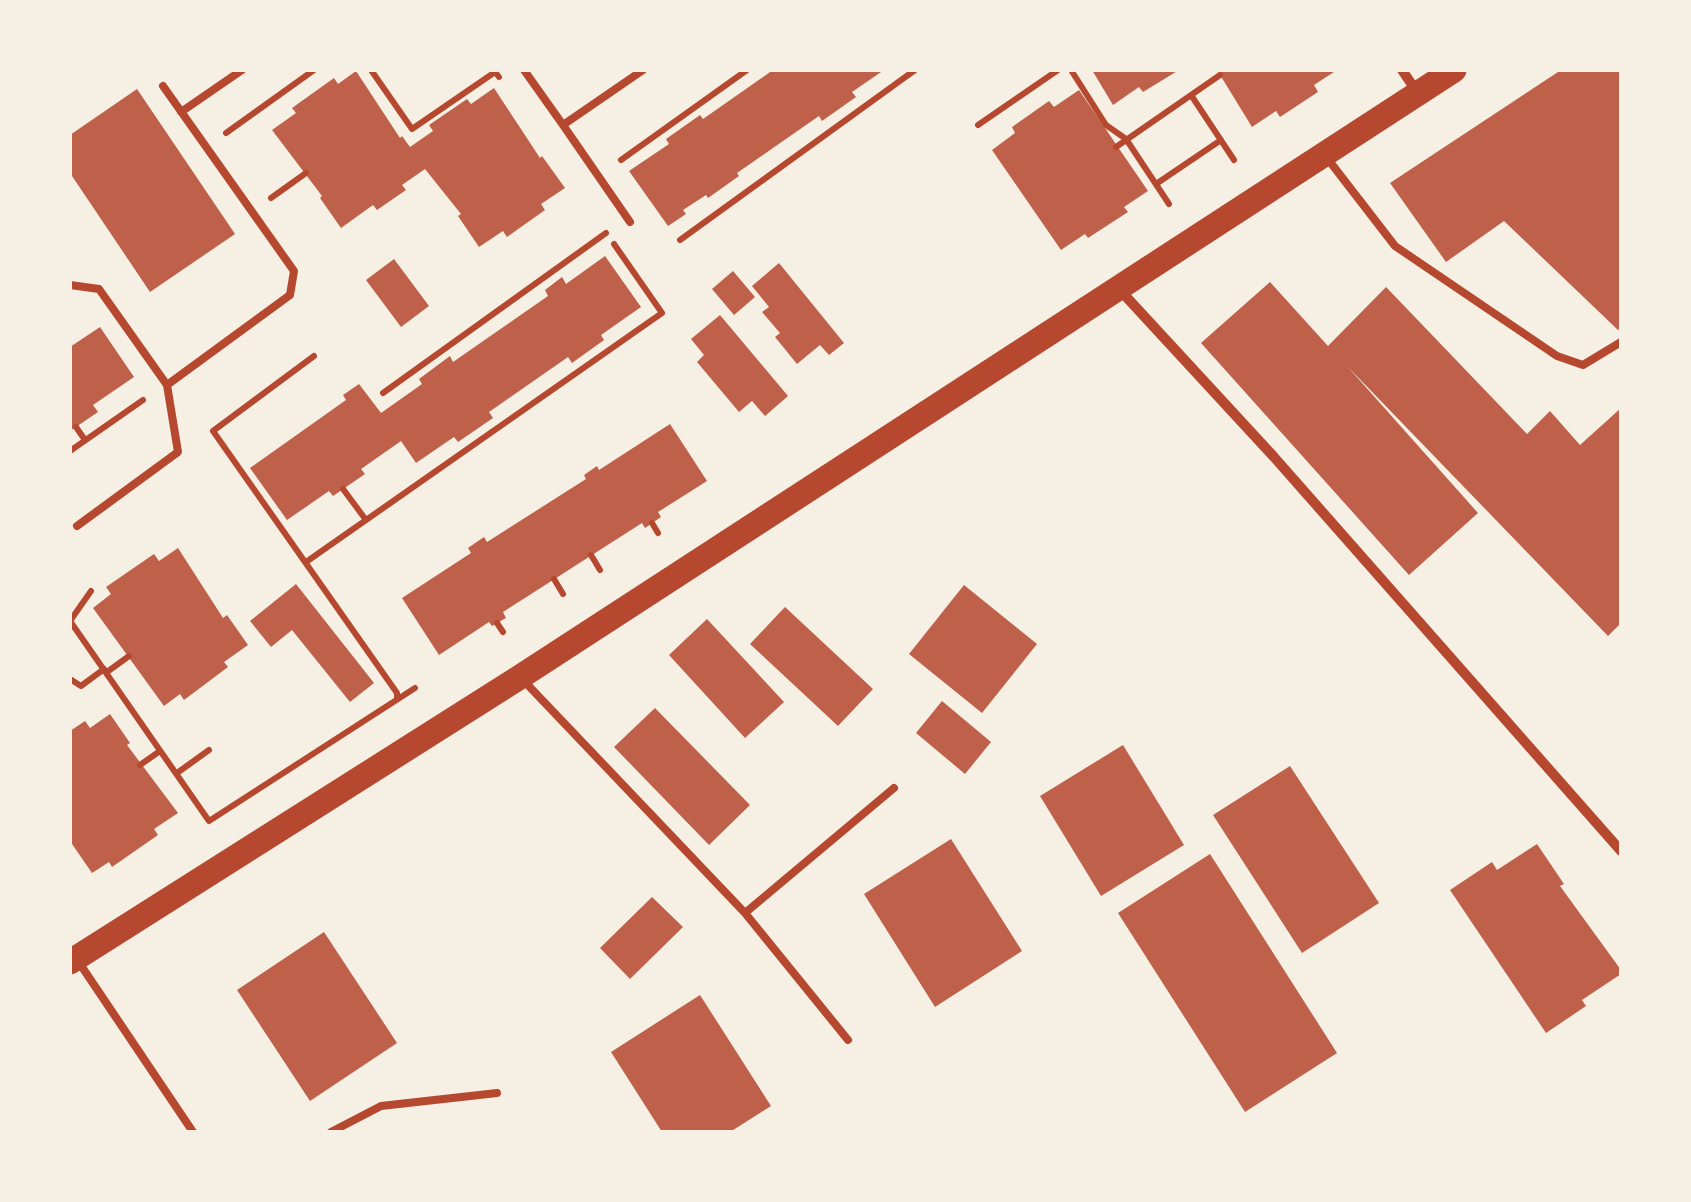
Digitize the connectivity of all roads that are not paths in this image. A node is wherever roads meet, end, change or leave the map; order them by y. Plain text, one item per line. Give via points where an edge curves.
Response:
1 (242, 70) edge
2 (524, 70) edge
3 (643, 70) edge
4 (1402, 70) edge
5 (1454, 70) edge
6 (163, 86) dead end
7 (1418, 93) junction
8 (181, 112) junction
9 (562, 125) junction
10 (1325, 154) junction
11 (630, 222) dead end
12 (70, 285) edge
13 (1119, 289) junction
14 (1621, 342) edge
15 (167, 385) junction
16 (78, 526) dead end
17 (520, 677) junction
18 (894, 788) dead end
19 (1621, 851) edge
20 (745, 912) junction
21 (73, 960) edge
22 (848, 1040) dead end
23 (497, 1093) dead end
24 (193, 1132) edge
25 (332, 1132) edge

1 - 8 lane
2 - 9 lane
3 - 9 lane
4 - 7 street
5 - 7 main road
6 - 8 lane
7 - 10 main road
8 - 15 lane via 294,271 290,295
9 - 11 lane
10 - 13 main road
10 - 14 lane via 1395,246 1557,356 1583,365
12 - 15 lane via 99,289
13 - 17 main road
13 - 19 street
15 - 16 lane via 178,452
17 - 20 lane
17 - 21 main road
18 - 20 lane
20 - 22 lane
21 - 24 lane
23 - 25 lane via 381,1106

